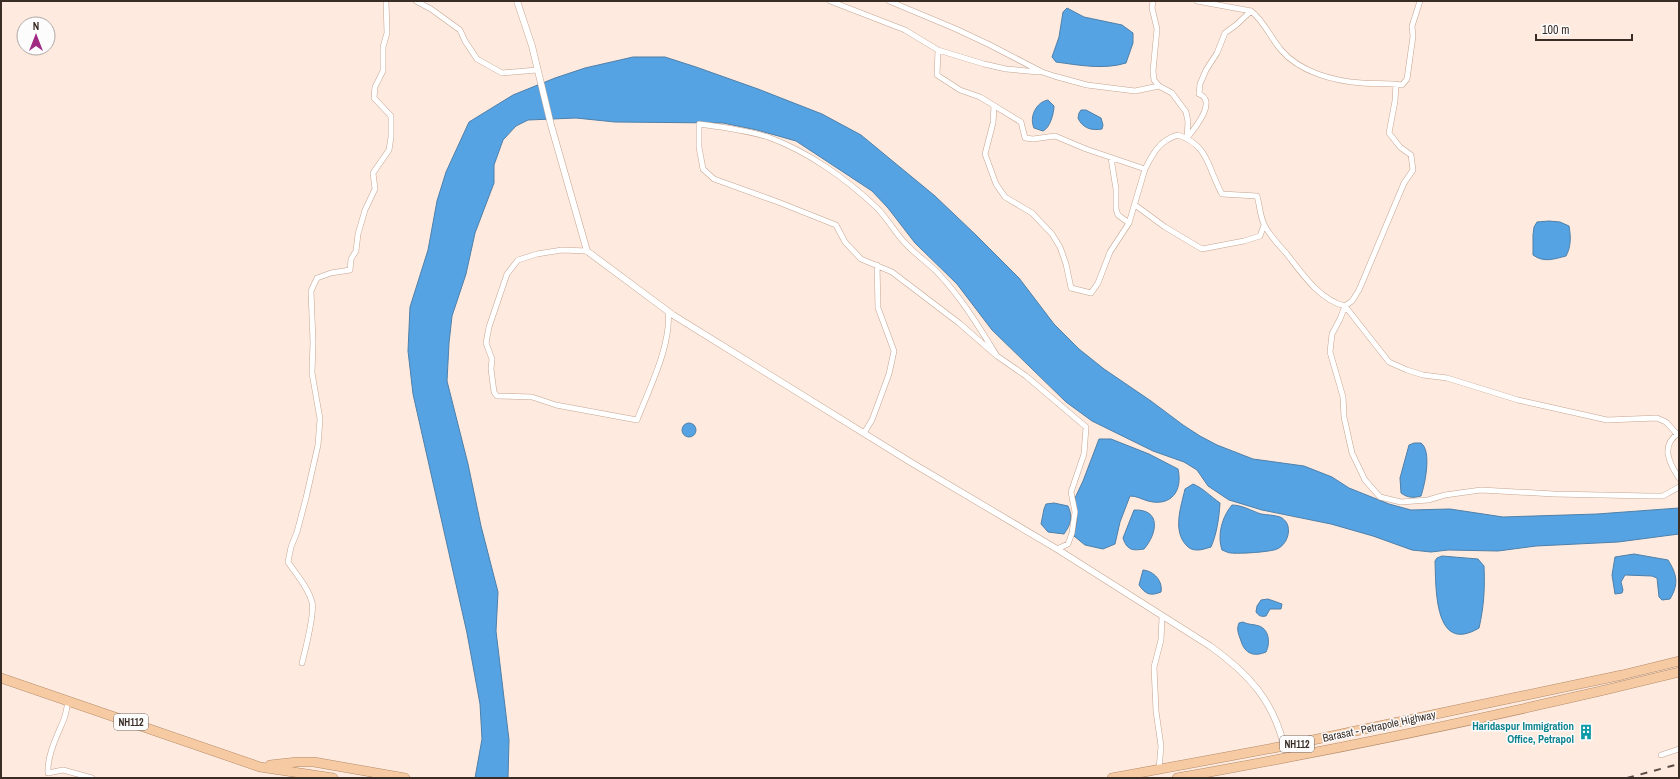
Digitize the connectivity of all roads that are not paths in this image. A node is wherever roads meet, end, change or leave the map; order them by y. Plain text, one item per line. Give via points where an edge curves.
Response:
1 (386, 1) edge
2 (416, 1) edge
3 (517, 1) edge
4 (830, 1) edge
5 (889, 1) edge
6 (1153, 1) edge
7 (1197, 1) edge
8 (1420, 1) edge
9 (1251, 11) junction
10 (938, 50) junction
11 (538, 72) junction
12 (1042, 72) junction
13 (1396, 84) junction
14 (1159, 86) junction
15 (994, 106) junction
16 (1187, 138) junction
17 (1111, 158) junction
18 (1145, 169) junction
19 (1135, 205) junction
20 (1129, 223) junction
21 (1264, 225) junction
22 (587, 251) junction
23 (877, 265) junction
24 (1345, 306) junction
25 (668, 311) junction
26 (997, 356) junction
27 (864, 433) junction
28 (1678, 434) edge
29 (1679, 478) edge
30 (1679, 487) edge
31 (1057, 549) junction
32 (1162, 617) junction
33 (1679, 661) edge
34 (302, 663) dead end
35 (1679, 672) edge
36 (1, 678) edge
37 (68, 701) junction
38 (1284, 746) junction
39 (1679, 749) edge
40 (1661, 755) dead end
41 (260, 767) junction
42 (1159, 769) junction
43 (92, 778) edge
44 (333, 778) edge
45 (405, 778) edge
46 (1112, 778) edge
47 (1177, 778) edge

1 - 34 street via 387,33 383,47 383,71 375,87 374,98 391,116 389,150 372,172 375,189 364,210 350,270 317,278 311,291 312,373 320,419 318,445 288,562 309,593 313,604
2 - 11 street via 460,30 464,41 477,59 502,73
3 - 11 street
4 - 10 street via 905,30
5 - 12 street via 963,32
6 - 14 street via 1156,29 1153,71 1154,80
7 - 9 street
8 - 13 street via 1412,26 1407,79 1402,85
9 - 13 street via 1258,16 1280,50 1299,66 1342,80
9 - 16 street via 1225,33 1217,53 1206,70 1199,94 1206,99 1206,108 1200,122
10 - 12 street via 1006,69
10 - 15 street via 937,75 960,90 980,97
11 - 22 street
12 - 14 street via 1087,85 1112,89 1135,91
13 - 24 street via 1388,133 1411,155 1413,170 1404,183 1359,290
14 - 16 street via 1172,93 1186,112
15 - 17 street via 1021,122 1025,138 1055,136
15 - 20 street via 985,154 996,184 1005,197 1032,213 1052,234 1066,264 1071,288 1091,293 1098,283 1110,252
16 - 18 street via 1178,135 1167,138 1157,148
16 - 21 street via 1202,151 1222,194 1257,196
17 - 18 street
17 - 20 street via 1116,209 1118,215
18 - 19 street
19 - 20 street
19 - 21 street via 1202,249 1260,236
21 - 24 street via 1299,270 1322,293 1337,304
22 - 25 street
22 - 25 street via 562,250 537,254 518,260 507,274 486,343 492,359 493,387 497,396 532,397 556,405 637,420 668,334
23 - 26 street via 892,272 959,323
23 - 26 street via 861,259 845,242 836,225 714,179 703,169 699,147 699,124 767,137 826,167 857,189 878,209 905,243 937,272 964,304
23 - 27 street via 878,308 894,351 890,374 872,420
24 - 28 street via 1389,362 1407,370 1447,378 1525,402 1607,420 1657,418 1666,422
24 - 30 street via 1332,334 1330,352 1343,397 1344,417 1352,453 1365,480 1380,497 1401,502 1428,500 1481,490 1663,496
25 - 27 street
26 - 31 street via 1026,376 1086,428 1084,454 1070,496 1074,512 1072,533 1068,544
27 - 31 street
28 - 29 street via 1669,442 1667,448
31 - 32 street
32 - 38 street via 1228,658 1253,682 1274,714
32 - 42 street via 1161,640 1154,667 1161,746
33 - 38 highway, Barasat - Petrapole Highway / NH112
35 - 47 highway, Barasat - Petrapole Highway / NH112 via 1301,755
36 - 37 highway, NH112
37 - 41 highway, NH112
37 - 43 street via 48,765 48,773 63,770
38 - 42 highway, Barasat - Petrapole Highway / NH112
39 - 40 street
41 - 44 highway, NH112
41 - 45 highway, NH112 via 314,762
42 - 46 highway, Barasat - Petrapole Highway / NH112

